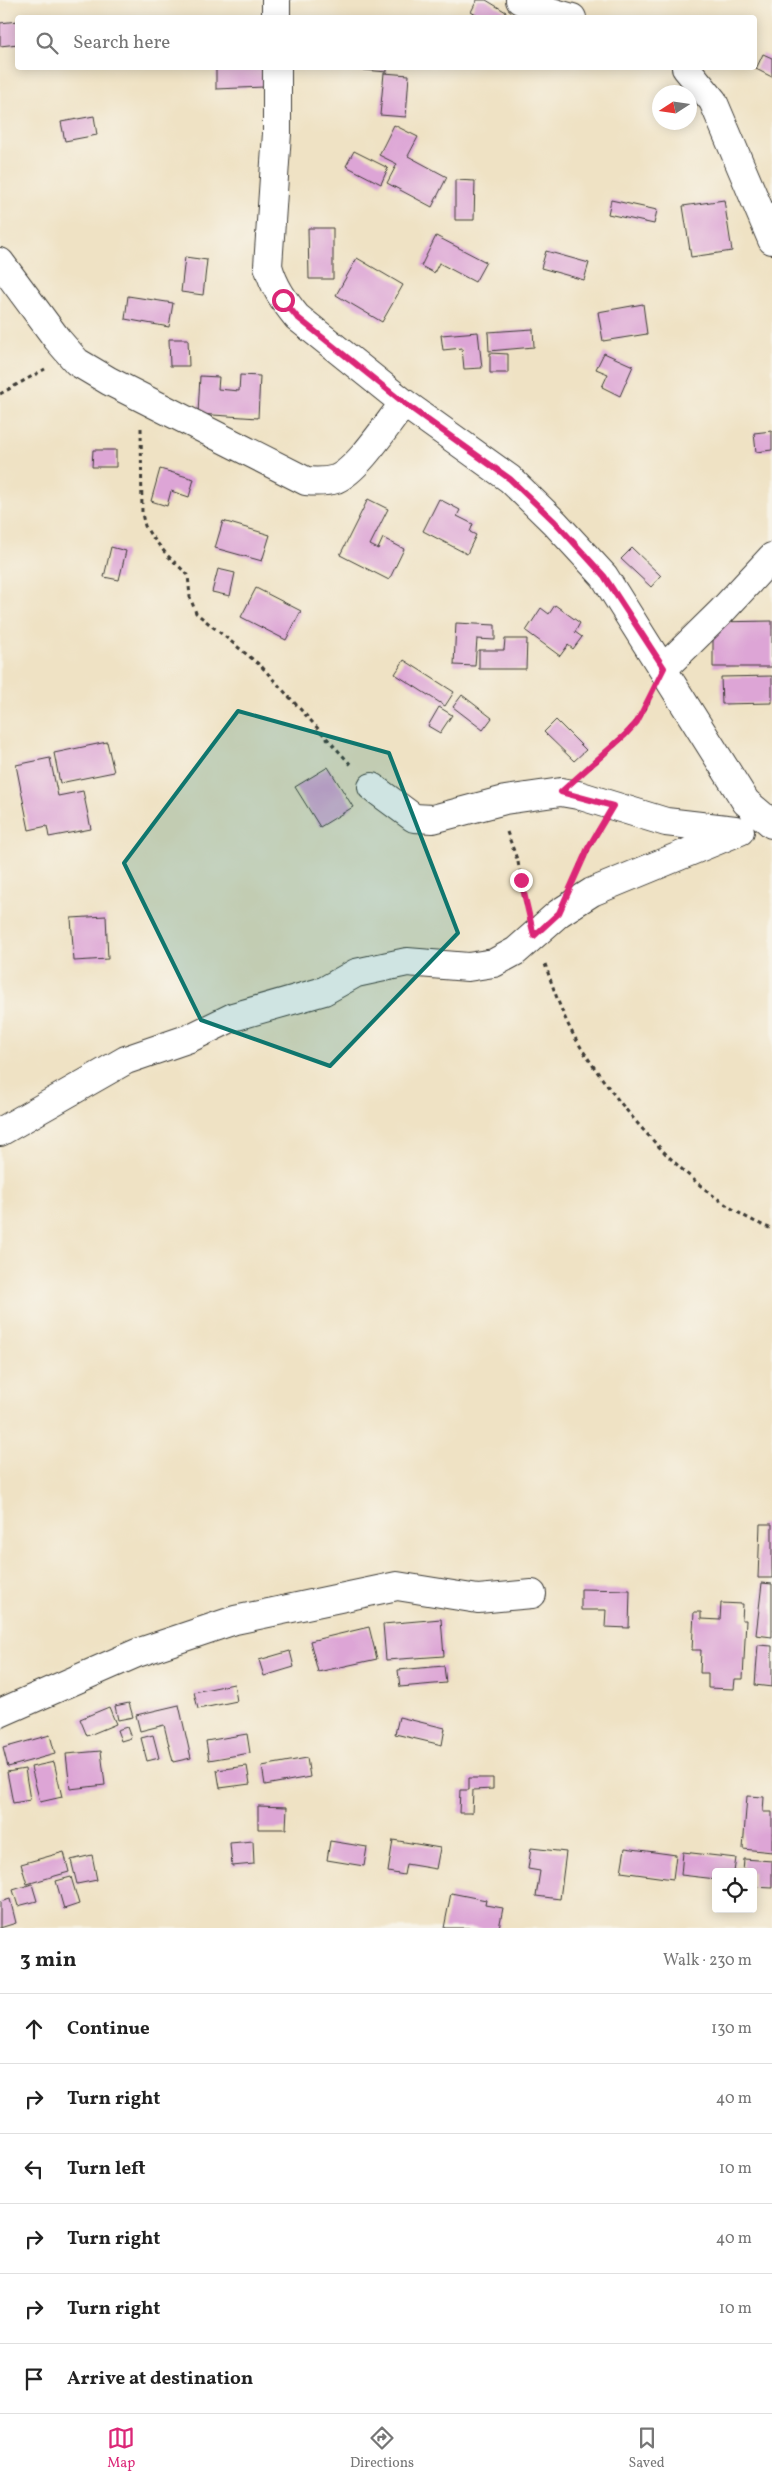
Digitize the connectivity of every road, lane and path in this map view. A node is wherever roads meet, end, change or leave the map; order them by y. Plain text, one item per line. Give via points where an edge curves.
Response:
1 (270, 0) edge
2 (276, 0) edge
3 (520, 0) edge
4 (276, 15) edge
5 (562, 15) edge
6 (277, 70) edge
7 (688, 70) edge
8 (772, 240) edge
9 (0, 262) edge
10 (77, 362) junction
11 (0, 394) edge
12 (140, 395) junction
13 (404, 403) junction
14 (772, 557) edge
15 (664, 668) junction
16 (372, 787) joint
17 (561, 792) junction
18 (613, 806) junction
19 (772, 824) edge
20 (740, 831) junction
21 (507, 832) dead end
22 (576, 873) dead end
23 (534, 936) junction
24 (0, 1132) edge
25 (772, 1228) edge
26 (532, 1594) dead end
27 (0, 1713) edge

1 - 2 street
2 - 4 street
3 - 5 street
6 - 13 street via 277,133 268,266 274,285 297,317
7 - 8 street via 713,100
9 - 10 street
10 - 11 path via 41,370
10 - 12 street
12 - 13 street via 306,481 321,482 336,479 350,471
12 - 16 path via 142,514 145,526 167,555 188,575 190,597 196,613 261,666
13 - 15 street via 510,479 555,522 604,576
14 - 15 street via 722,612
15 - 17 path via 637,722
15 - 19 street via 746,802
16 - 17 street via 414,818 433,819 505,800
17 - 18 street
18 - 20 street via 666,822
18 - 22 path
19 - 20 street
20 - 23 street via 592,892 559,913
21 - 23 path via 518,862
23 - 24 street via 516,951 494,962 468,967 407,962 376,968 356,973 324,991 233,1017 190,1038 126,1060
23 - 25 path via 557,999 577,1040 634,1119 681,1168 725,1203
26 - 27 street via 478,1599 397,1586 234,1620 137,1653

